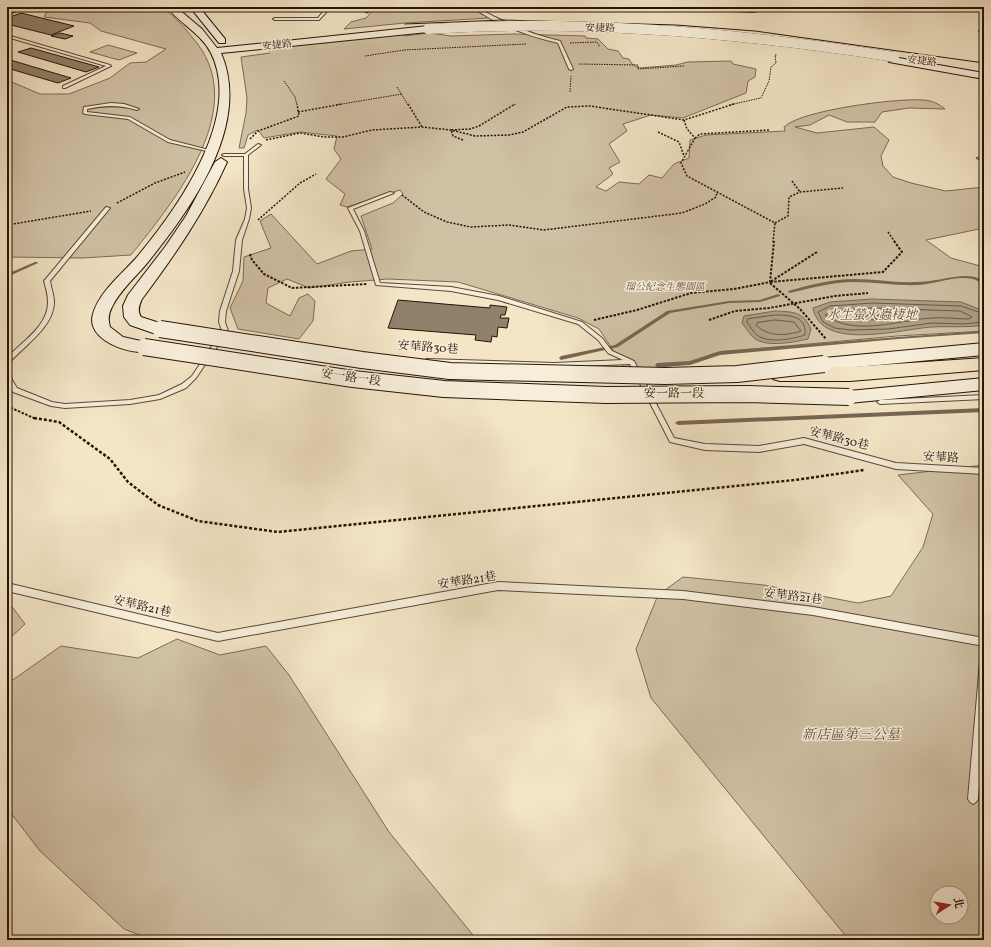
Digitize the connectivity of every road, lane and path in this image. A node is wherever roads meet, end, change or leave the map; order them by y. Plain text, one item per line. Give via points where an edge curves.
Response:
1 (171, 7) edge
2 (194, 7) edge
3 (329, 7) edge
4 (474, 7) edge
5 (759, 7) edge
6 (710, 10) dead end
7 (275, 19) dead end
8 (428, 30) junction
9 (402, 34) tunnel mouth
10 (7, 36) edge
11 (560, 43) junction
12 (530, 44) dead end
13 (600, 47) dead end
14 (269, 49) tunnel mouth
15 (783, 55) dead end
16 (365, 56) dead end
17 (894, 59) junction
18 (227, 63) junction
19 (569, 63) junction
20 (984, 65) edge
21 (684, 66) dead end
22 (571, 69) joint
23 (984, 76) edge
24 (284, 81) dead end
25 (64, 87) dead end
26 (397, 87) dead end
27 (570, 92) dead end
28 (402, 94) junction
29 (516, 104) dead end
30 (137, 109) dead end
31 (298, 112) junction
32 (684, 120) junction
33 (422, 127) junction
34 (451, 130) junction
35 (769, 130) dead end
36 (658, 132) dead end
37 (696, 138) junction
38 (463, 140) dead end
39 (259, 144) joint
40 (212, 148) junction
41 (226, 150) junction
42 (246, 155) junction
43 (684, 156) junction
44 (316, 174) dead end
45 (792, 181) dead end
46 (843, 188) dead end
47 (717, 192) junction
48 (800, 192) junction
49 (392, 194) joint
50 (108, 208) dead end
51 (775, 223) junction
52 (255, 226) dead end
53 (888, 232) dead end
54 (248, 249) dead end
55 (816, 252) dead end
56 (770, 282) junction
57 (378, 284) junction
58 (868, 293) dead end
59 (796, 303) junction
60 (709, 320) dead end
61 (580, 323) junction
62 (225, 331) junction
63 (232, 332) dead end
64 (826, 339) dead end
65 (984, 349) edge
66 (403, 358) dead end
67 (7, 362) edge
68 (632, 362) junction
69 (984, 364) edge
70 (737, 374) junction
71 (984, 374) edge
72 (7, 376) edge
73 (984, 384) edge
74 (748, 394) junction
75 (984, 397) edge
76 (880, 402) dead end
77 (7, 406) edge
78 (896, 466) joint
79 (865, 470) dead end
80 (984, 471) edge
81 (7, 587) edge
82 (984, 642) edge
83 (984, 662) edge
84 (974, 800) dead end

1 - 18 street, 安一路一段 via 206,39
2 - 18 street, 安一路一段 via 209,24
3 - 7 lane via 319,18
4 - 11 lane via 528,35
5 - 6 lane via 753,11
8 - 9 street, 安捷路
8 - 17 street, 安捷路, bridge via 507,28 653,32 761,41
8 - 18 street, 安捷路
10 - 25 lane via 109,66
11 - 13 path via 597,42
11 - 19 lane
12 - 16 path via 404,50
14 - 18 street, 安捷路
15 - 32 path via 775,55 776,63 771,67 769,81 761,98 718,108
17 - 20 street, 安捷路
17 - 23 street, 安捷路
18 - 40 street, 安一路一段 via 222,73 223,115
19 - 21 path via 638,65 638,69
19 - 22 lane
22 - 27 path
24 - 31 path via 295,97
26 - 28 path
28 - 31 path
28 - 33 path
29 - 34 path via 479,126
30 - 40 lane via 124,104 103,104 85,108 85,113 129,118 169,141
31 - 42 path via 299,116 295,119 263,129 251,136
32 - 34 path via 590,106 567,107 523,132 509,135 475,136
32 - 37 path via 687,129
33 - 34 path
33 - 39 path via 372,130 343,138 300,133 267,139
34 - 38 path via 453,136
35 - 37 path via 700,134
36 - 43 path via 679,142
37 - 43 path
39 - 42 lane
40 - 41 street
40 - 74 street, 安一路一段, bridge via 202,172 167,227 102,311 100,322 104,331 113,339 144,347 353,379 444,389 600,394
41 - 42 lane
41 - 70 street, 安一路一段, bridge via 204,198 134,298 130,306 133,320 160,329 450,371 665,376
42 - 62 lane via 249,208 239,240 236,271 223,311 222,322
43 - 47 path via 681,163 687,176
44 - 52 path via 274,204 257,220
45 - 48 path
46 - 48 path
47 - 49 path via 716,197 705,204 682,213 544,230 509,225 471,227 447,222 424,212 404,196
47 - 51 path
48 - 51 path via 789,197 788,216
49 - 57 lane via 350,208 362,232
50 - 67 lane via 47,281 52,306 46,324 17,349
51 - 56 path
53 - 56 path via 902,252 883,272
54 - 57 path via 252,260 264,274 292,288
55 - 56 path
56 - 59 path
56 - 61 path via 691,293 636,310
57 - 61 lane via 451,289 486,295
58 - 59 path
59 - 60 path via 734,311
59 - 64 path
61 - 68 lane via 600,339 610,352
62 - 63 lane
62 - 72 lane via 194,377 184,386 160,397 130,402 65,406 51,404 15,390
65 - 70 street, 安一路一段, bridge
66 - 68 lane, 安華路30巷 via 554,365
68 - 78 lane, 安華路30巷 via 672,440 705,447 759,449 804,441
69 - 70 highway, bridge via 850,374
71 - 74 highway, bridge
73 - 74 street, 安一路一段, bridge via 849,397
75 - 76 lane
77 - 79 path via 37,419 59,422 110,459 128,482 158,505 198,521 278,532 794,480
78 - 80 lane, 安華路
81 - 82 lane, 安華路21巷 via 218,637 498,586 683,595 813,611
83 - 84 lane

